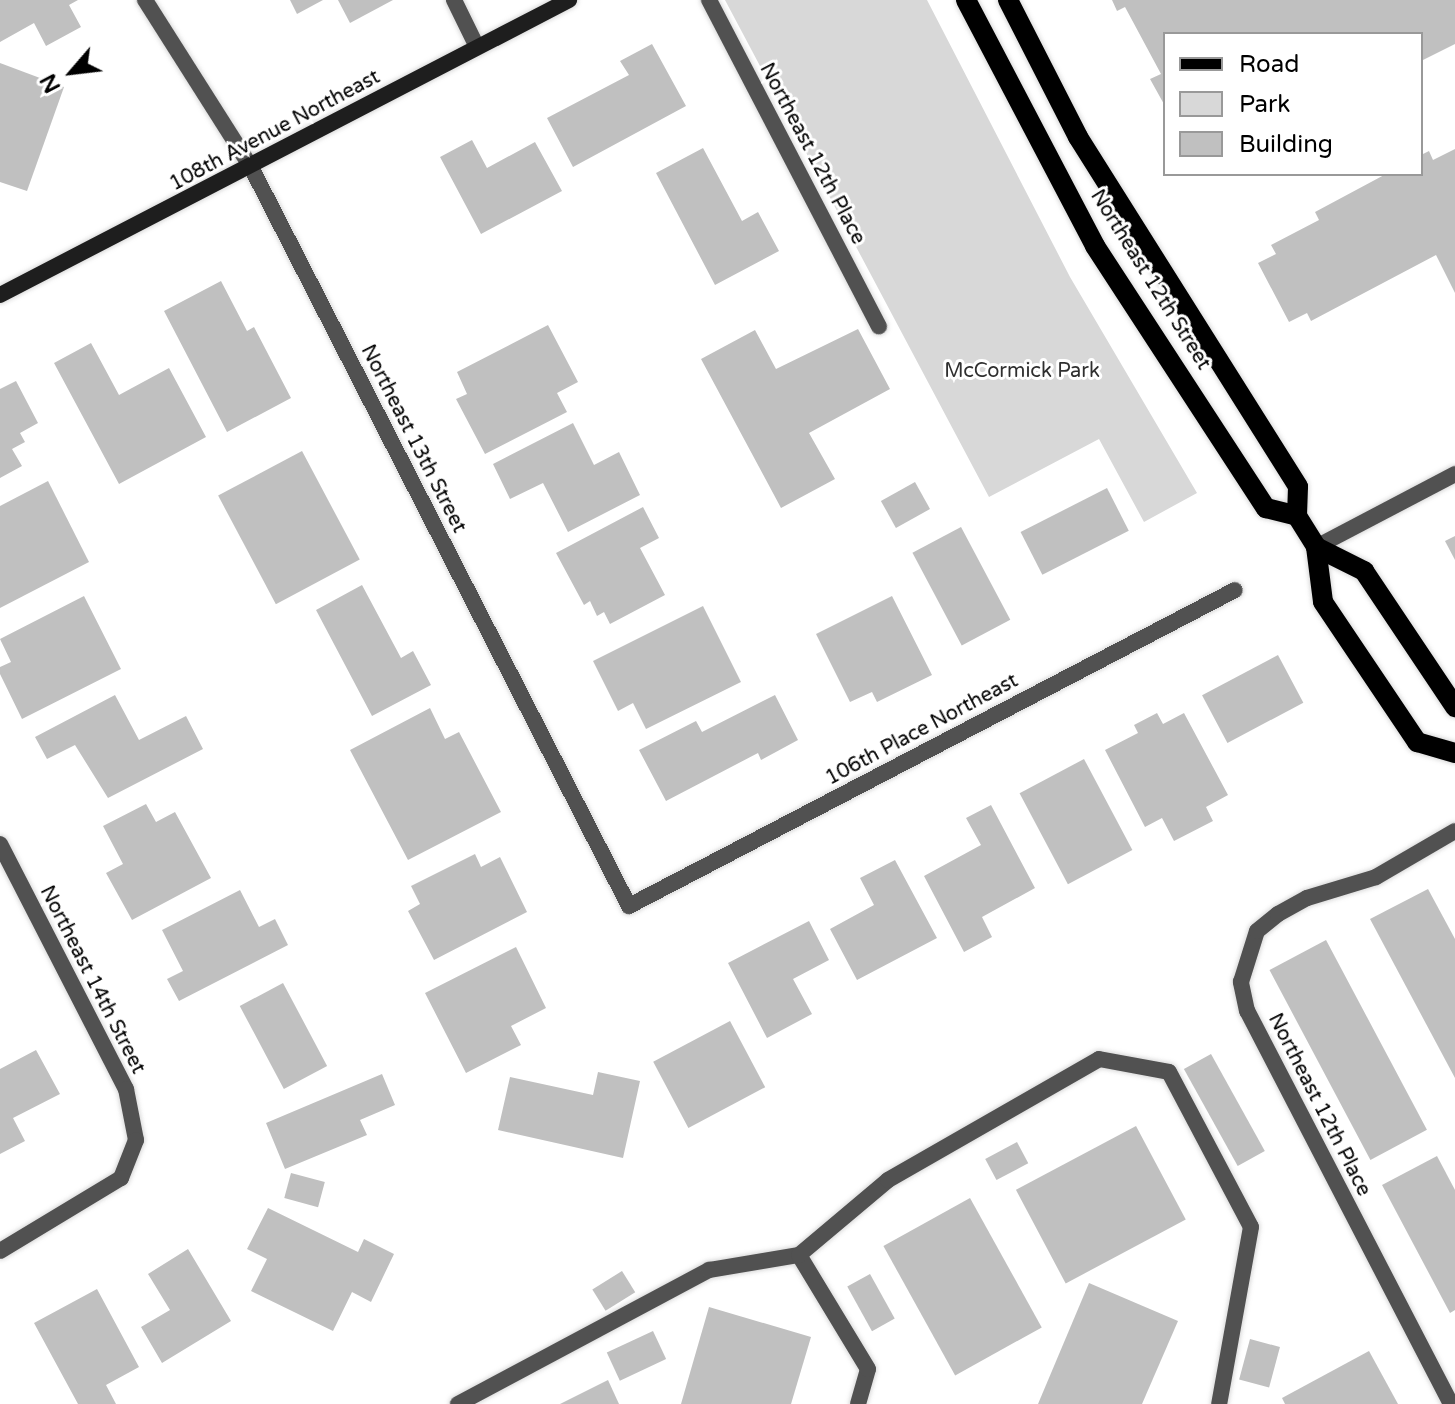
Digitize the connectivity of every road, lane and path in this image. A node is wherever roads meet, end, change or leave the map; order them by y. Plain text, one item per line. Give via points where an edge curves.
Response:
1 (145, 0) edge
2 (454, 0) edge
3 (569, 0) edge
4 (709, 0) edge
5 (966, 0) edge
6 (1008, 0) edge
7 (477, 47) junction
8 (251, 167) junction
9 (0, 295) edge
10 (879, 326) dead end
11 (1455, 474) edge
12 (1297, 516) junction
13 (1316, 547) junction
14 (1235, 590) dead end
15 (1455, 707) edge
16 (1455, 753) edge
17 (1455, 831) edge
18 (0, 844) edge
19 (629, 906) joint
20 (0, 1251) edge
21 (799, 1255) junction
22 (458, 1404) edge
23 (858, 1404) edge
24 (1219, 1404) edge
25 (1451, 1404) edge

1 - 8 street, Northeast 13th Street
2 - 7 street
3 - 7 main road, 108th Avenue Northeast
4 - 10 street, Northeast 12th Place
5 - 12 main road, Northeast 12th Street via 1095,246 1266,508
6 - 12 main road, Northeast 12th Street via 1078,137 1298,487
7 - 8 main road, 108th Avenue Northeast
8 - 9 main road, 108th Avenue Northeast
8 - 19 street, Northeast 13th Street
11 - 13 street
12 - 13 main road, Northeast 12th Street
13 - 15 main road via 1364,571
13 - 16 main road, Northeast 12th Street via 1323,602 1417,742
14 - 19 street, 106th Place Northeast
17 - 25 street, Northeast 12th Place via 1376,877 1307,898 1278,914 1257,931 1241,982 1247,1011
18 - 20 street, Northeast 14th Street via 126,1089 136,1140 121,1178
21 - 22 street via 709,1270
21 - 23 street via 868,1369
21 - 24 street via 888,1180 1099,1059 1169,1072 1251,1227

